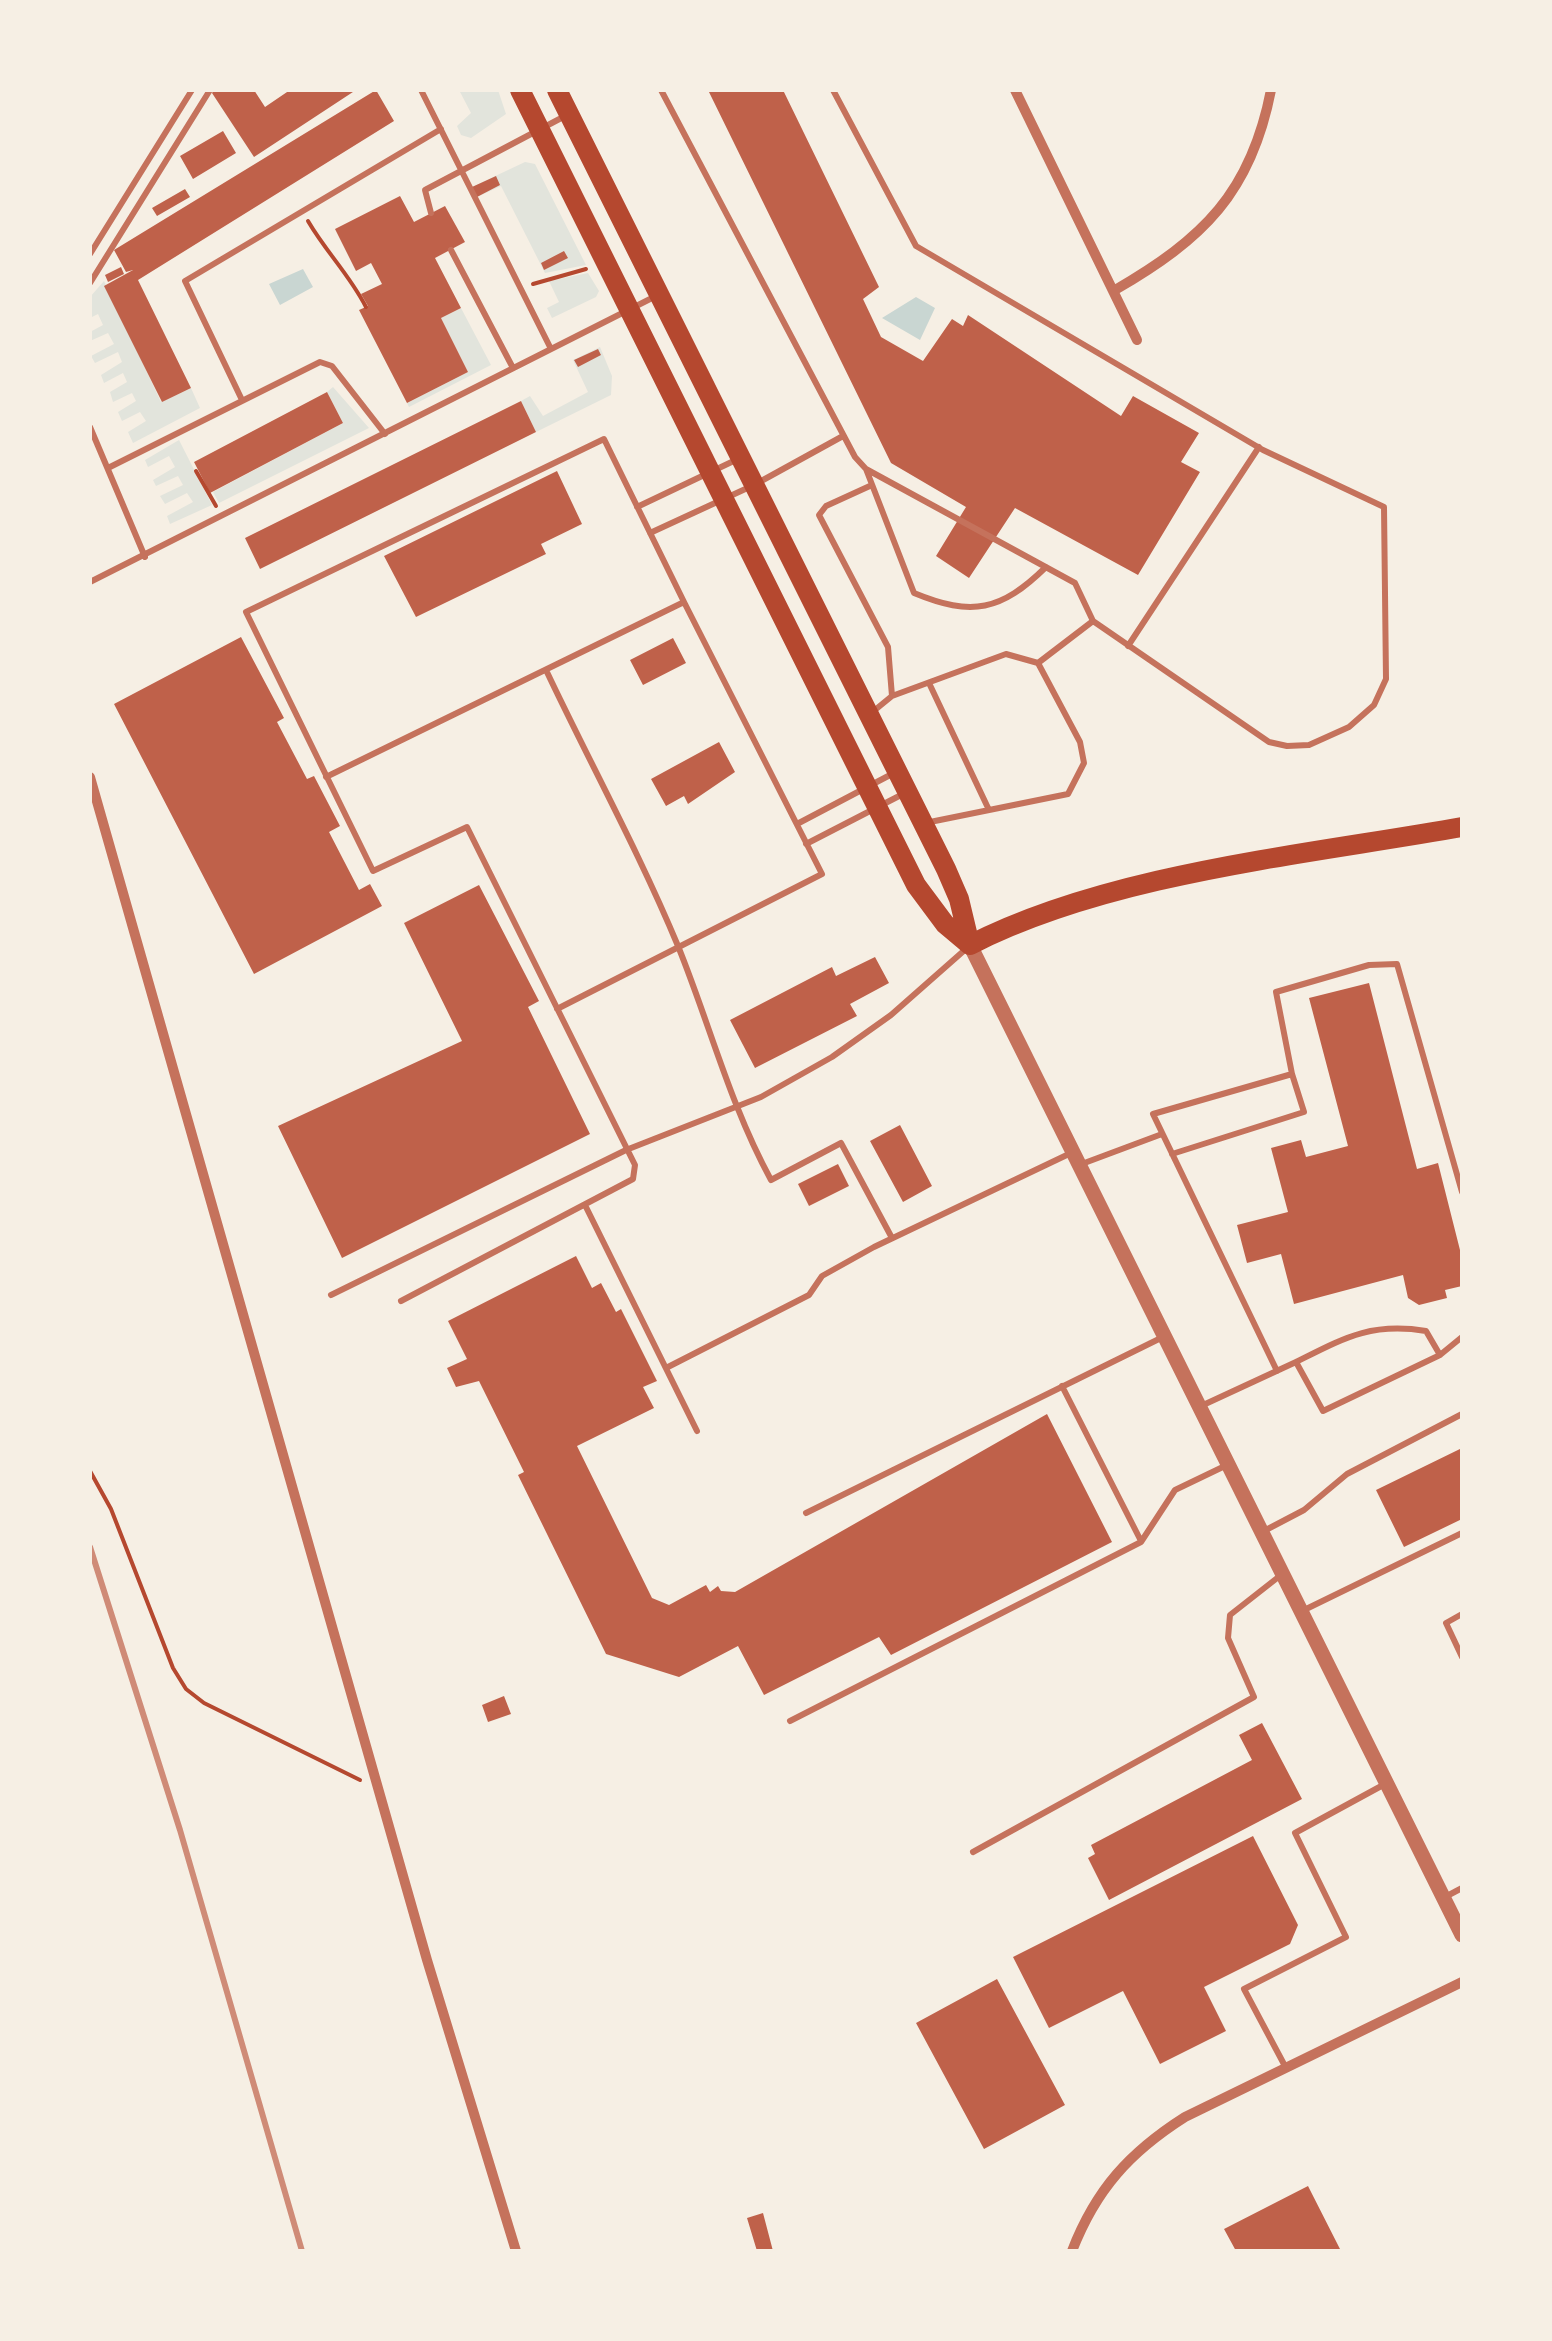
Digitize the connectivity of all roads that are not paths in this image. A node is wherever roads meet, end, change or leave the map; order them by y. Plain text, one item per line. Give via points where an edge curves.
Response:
1 (192, 90) edge
2 (210, 90) edge
3 (421, 90) edge
4 (520, 90) edge
5 (556, 90) edge
6 (661, 90) edge
7 (834, 90) edge
8 (1016, 90) edge
9 (1271, 90) edge
10 (568, 114) junction
11 (440, 129) junction
12 (539, 129) junction
13 (461, 170) junction
14 (432, 213) dead end
15 (451, 250) dead end
16 (90, 254) edge
17 (90, 283) edge
18 (1115, 290) junction
19 (659, 294) junction
20 (629, 309) junction
21 (1137, 340) dead end
22 (551, 349) junction
23 (513, 368) junction
24 (242, 400) junction
25 (90, 427) edge
26 (385, 434) junction
27 (843, 436) junction
28 (1259, 448) junction
29 (741, 458) junction
30 (108, 468) junction
31 (865, 468) junction
32 (710, 472) junction
33 (754, 485) junction
34 (872, 485) junction
35 (724, 500) junction
36 (637, 507) junction
37 (650, 533) junction
38 (145, 557) junction
39 (1046, 568) junction
40 (90, 582) edge
41 (684, 602) junction
42 (1093, 622) junction
43 (1128, 646) junction
44 (1038, 663) junction
45 (546, 670) junction
46 (929, 682) junction
47 (892, 696) junction
48 (869, 714) junction
49 (897, 771) junction
50 (90, 777) edge
51 (326, 777) junction
52 (867, 787) junction
53 (908, 791) junction
54 (877, 807) junction
55 (989, 810) junction
56 (796, 824) junction
57 (924, 824) junction
58 (1462, 827) edge
59 (806, 844) junction
60 (970, 945) junction
61 (678, 947) junction
62 (556, 1009) junction
63 (1292, 1074) junction
64 (735, 1108) junction
65 (1162, 1134) junction
66 (626, 1150) junction
67 (1172, 1154) junction
68 (1076, 1159) junction
69 (1462, 1192) edge
70 (585, 1204) junction
71 (892, 1238) junction
72 (331, 1294) dead end
73 (401, 1302) dead end
74 (1164, 1336) junction
75 (1462, 1337) edge
76 (1440, 1355) junction
77 (1296, 1362) junction
78 (666, 1368) junction
79 (1277, 1371) junction
80 (1062, 1386) junction
81 (1200, 1407) junction
82 (1462, 1414) edge
83 (697, 1431) dead end
84 (1229, 1464) junction
85 (806, 1513) dead end
86 (1262, 1532) junction
87 (1462, 1533) edge
88 (1142, 1542) junction
89 (1282, 1574) junction
90 (1301, 1611) junction
91 (1462, 1614) edge
92 (1462, 1657) edge
93 (790, 1721) dead end
94 (1386, 1783) junction
95 (973, 1852) dead end
96 (1462, 1888) edge
97 (1444, 1898) junction
98 (1462, 1935) edge
99 (1462, 1982) edge
100 (1286, 2068) junction
101 (516, 2251) edge
102 (1072, 2251) edge

1 - 16 lane
2 - 17 lane
3 - 11 lane
4 - 12 main road
5 - 10 main road
6 - 27 lane
7 - 28 lane via 916,246
8 - 18 street
9 - 18 street via 1247,170 1223,208 1174,254
10 - 12 lane
10 - 19 main road
11 - 13 lane
11 - 24 lane via 185,281
12 - 13 lane
12 - 20 main road
13 - 14 lane via 425,190
13 - 22 lane
15 - 23 lane
18 - 21 street
19 - 20 lane
19 - 29 main road
20 - 22 lane
20 - 32 main road
22 - 23 lane
23 - 26 lane
24 - 26 lane via 324,362
24 - 30 lane
25 - 30 lane
26 - 38 lane
27 - 31 lane
27 - 33 lane
28 - 43 lane
28 - 43 lane via 1384,507 1389,662 1374,705 1322,740 1269,742
29 - 32 lane
29 - 33 main road
30 - 38 lane
31 - 34 lane
31 - 39 lane
32 - 35 main road
32 - 36 lane
33 - 35 lane
33 - 48 main road
34 - 39 lane via 914,593 952,607 993,606
34 - 47 lane via 819,515 888,647
35 - 37 lane
35 - 52 main road
36 - 37 lane
36 - 51 lane via 604,439 246,612
37 - 41 lane
38 - 40 lane
39 - 42 lane via 1075,583
41 - 45 lane
41 - 56 lane
42 - 43 lane
42 - 44 lane
44 - 46 lane via 1006,654
44 - 55 lane via 1080,742 1084,764 1068,794
45 - 51 lane
45 - 61 lane
46 - 47 lane
46 - 55 lane
47 - 48 lane
48 - 49 main road
49 - 52 lane
49 - 53 main road
50 - 101 street
51 - 62 lane via 373,871 467,827
52 - 54 main road
52 - 56 lane
53 - 54 lane
53 - 57 main road
54 - 59 lane
54 - 60 main road via 916,885
55 - 57 lane
56 - 59 lane
57 - 60 main road via 960,900
58 - 60 main road via 1054,906
59 - 61 lane via 822,874
60 - 64 lane via 846,1046
60 - 68 street
61 - 62 lane
61 - 64 lane
62 - 66 lane
63 - 65 lane via 1153,1114
63 - 67 lane via 1304,1112
63 - 69 lane via 1276,992 1370,964 1396,964
64 - 66 lane
64 - 71 lane via 771,1180 841,1144
65 - 67 lane
65 - 68 lane
66 - 70 lane via 635,1165 633,1179
66 - 72 lane
67 - 79 lane
68 - 71 lane
68 - 74 street
70 - 73 lane
70 - 78 lane
71 - 78 lane via 822,1276 809,1294
74 - 80 lane
74 - 81 street
75 - 76 lane
76 - 77 lane via 1426,1331 1391,1325 1352,1334
76 - 77 lane via 1322,1411
77 - 79 lane
78 - 83 lane
79 - 81 lane
80 - 85 lane
80 - 88 lane
81 - 84 street
82 - 86 lane via 1347,1474 1331,1491
84 - 86 street
84 - 88 lane via 1175,1490
86 - 89 street
87 - 90 lane
88 - 93 lane
89 - 90 street
89 - 95 lane via 1230,1615 1228,1638 1254,1697
90 - 94 street
91 - 92 lane via 1446,1623
94 - 97 street
94 - 100 lane via 1294,1832 1346,1938 1244,1989
96 - 97 lane
97 - 98 street
99 - 100 street
100 - 102 street via 1146,2142 1112,2174 1086,2213

